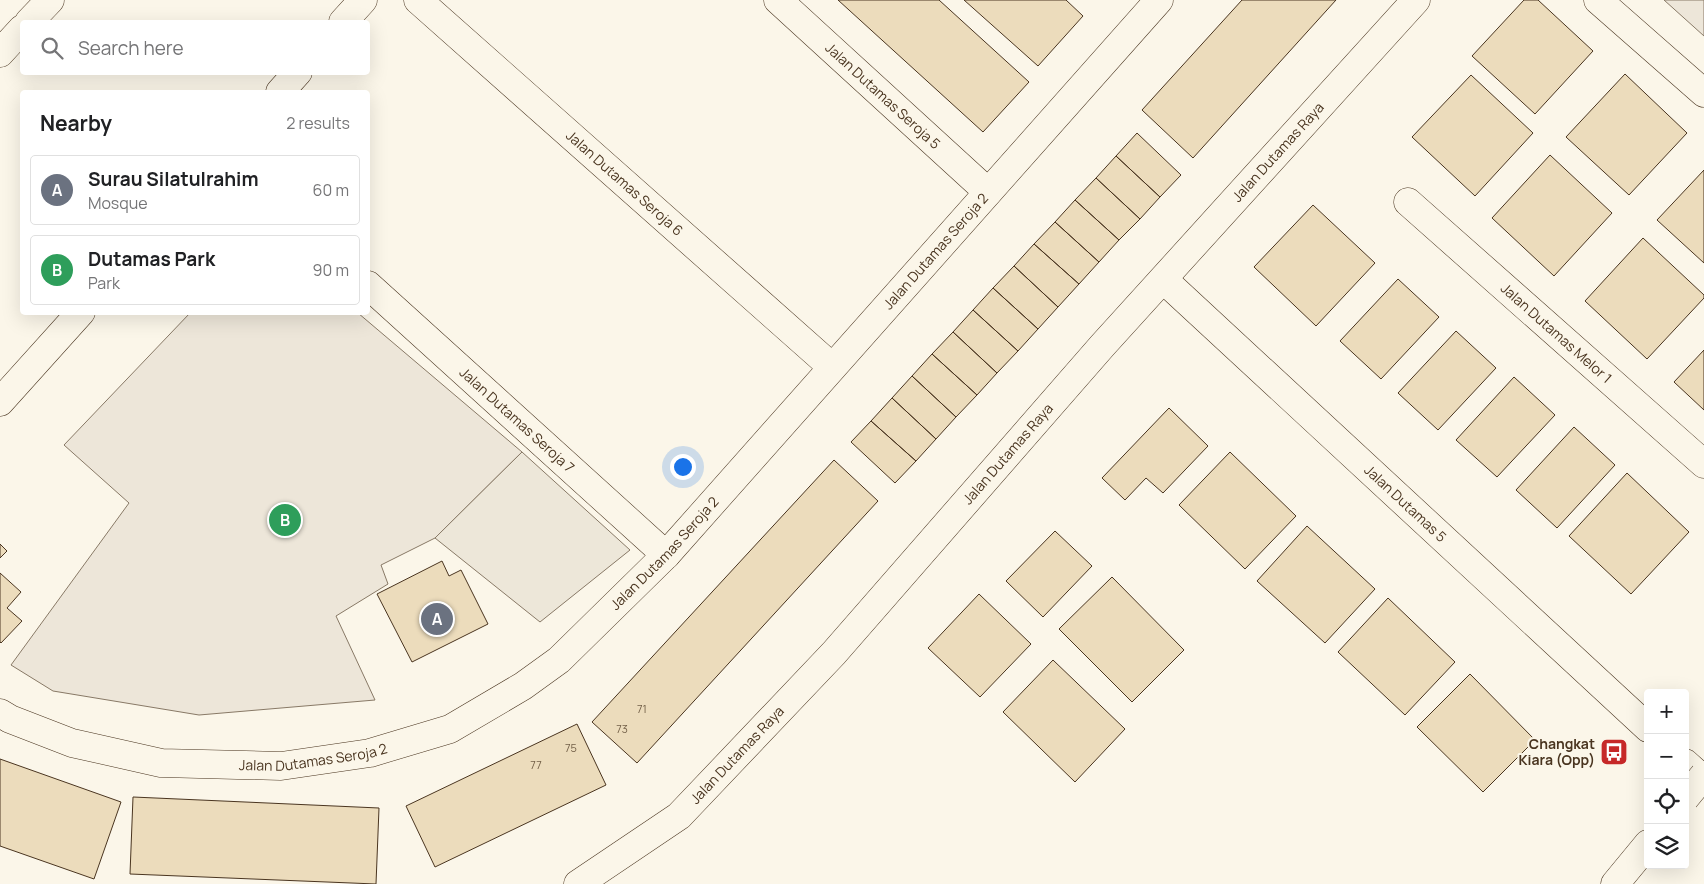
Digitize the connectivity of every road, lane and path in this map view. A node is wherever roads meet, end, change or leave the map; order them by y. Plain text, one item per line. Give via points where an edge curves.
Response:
1 (50, 0) edge
2 (363, 0) edge
3 (418, 0) edge
4 (778, 0) edge
5 (1416, 0) edge
6 (1598, 0) edge
7 (1153, 2) edge
8 (31, 20) edge
9 (345, 20) edge
10 (20, 31) edge
11 (0, 53) edge
12 (295, 75) edge
13 (282, 90) edge
14 (1704, 93) edge
15 (988, 192) junction
16 (1408, 202) dead end
17 (1164, 280) junction
18 (370, 287) edge
19 (78, 315) edge
20 (832, 367) junction
21 (0, 402) edge
22 (1704, 464) edge
23 (666, 555) junction
24 (0, 712) edge
25 (1644, 724) edge
26 (1689, 767) edge
27 (1704, 775) edge
28 (1704, 780) edge
29 (1689, 793) edge
30 (1644, 849) edge
31 (1618, 881) edge
32 (578, 884) edge

1 - 8 main road
2 - 9 main road
3 - 20 main road, Jalan Dutamas Seroja 6
4 - 15 main road, Jalan Dutamas Seroja 5
5 - 17 main road, Jalan Dutamas Raya
6 - 14 main road
7 - 15 main road, Jalan Dutamas Seroja 2
10 - 11 main road
12 - 13 main road
15 - 20 main road, Jalan Dutamas Seroja 2
16 - 22 main road, Jalan Dutamas Melor 1
17 - 25 main road, Jalan Dutamas 5
17 - 32 main road, Jalan Dutamas Raya via 1102,346 834,653 679,816
18 - 23 main road, Jalan Dutamas Seroja 7
19 - 21 main road
20 - 23 main road, Jalan Dutamas Seroja 2
23 - 24 main road, Jalan Dutamas Seroja 2 via 559,660 523,686 450,729 370,753 282,766 161,763 72,743
26 - 28 main road
27 - 29 main road, bridge
30 - 31 main road

